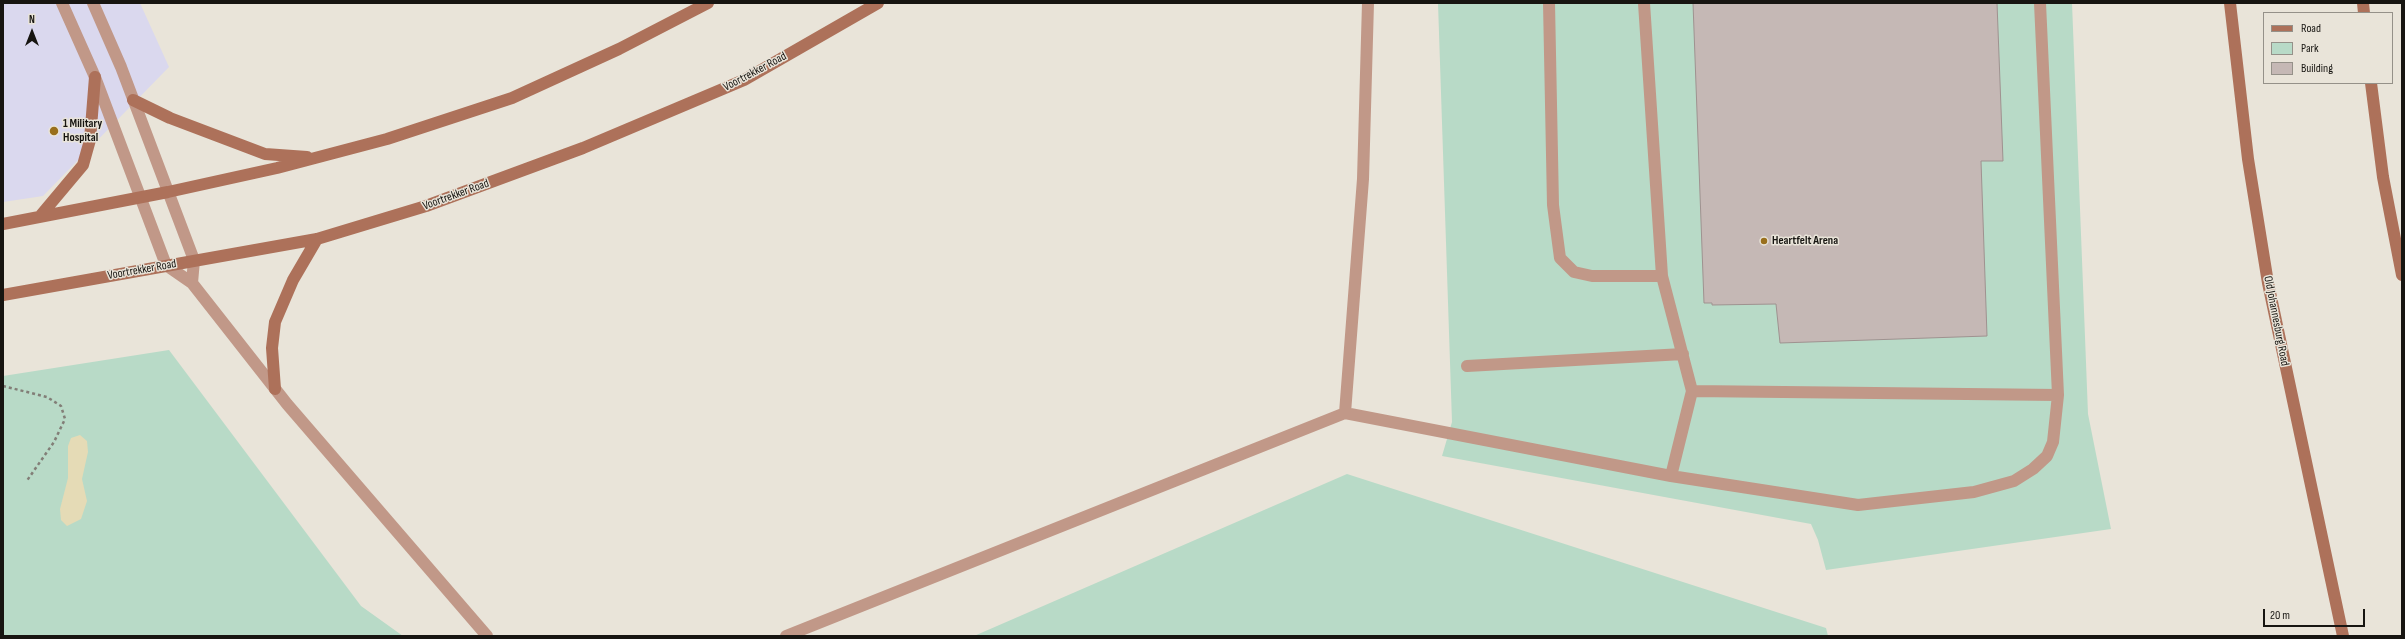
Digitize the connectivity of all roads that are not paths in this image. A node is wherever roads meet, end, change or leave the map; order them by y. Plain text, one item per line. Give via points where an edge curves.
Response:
1 (62, 3) edge
2 (93, 3) edge
3 (708, 3) edge
4 (878, 3) edge
5 (1368, 3) edge
6 (1549, 3) edge
7 (1644, 3) edge
8 (2040, 3) edge
9 (2230, 3) edge
10 (95, 77) junction
11 (2371, 84) edge
12 (133, 100) junction
13 (318, 158) junction
14 (168, 192) junction
15 (139, 198) junction
16 (41, 215) junction
17 (3, 224) edge
18 (317, 239) junction
19 (194, 260) junction
20 (166, 265) junction
21 (2402, 275) edge
22 (1662, 276) junction
23 (192, 283) junction
24 (3, 295) edge
25 (1683, 354) junction
26 (1467, 366) dead end
27 (275, 389) junction
28 (1692, 391) junction
29 (2058, 395) junction
30 (1345, 413) junction
31 (1671, 476) junction
32 (487, 636) edge
33 (786, 636) edge
34 (2342, 636) edge

1 - 10 street
2 - 12 street
3 - 13 street via 619,50 512,98 388,140
4 - 18 street, Voortrekker Road via 744,80 583,148 426,206
5 - 30 street via 1363,179
6 - 22 street via 1553,205 1560,258 1574,272 1592,276
7 - 22 street
8 - 29 street
9 - 34 street, Old Johannesburg Road via 2248,159 2268,283
10 - 15 street
10 - 16 street via 90,140 83,165
11 - 21 street via 2383,177
12 - 13 street via 170,118 265,154
12 - 14 street
13 - 14 street
14 - 15 street
14 - 19 street
15 - 16 street
15 - 20 street
16 - 17 street
18 - 19 street, Voortrekker Road
18 - 27 street via 293,280 275,322 272,348
19 - 20 street, Voortrekker Road
19 - 23 street
20 - 23 street
20 - 24 street, Voortrekker Road
22 - 25 street
23 - 27 street
25 - 26 street
25 - 28 street
27 - 32 street
28 - 29 street
28 - 31 street
29 - 31 street via 2053,442 2046,456 2033,469 2014,481 1974,492 1858,505
30 - 31 street
30 - 33 street

